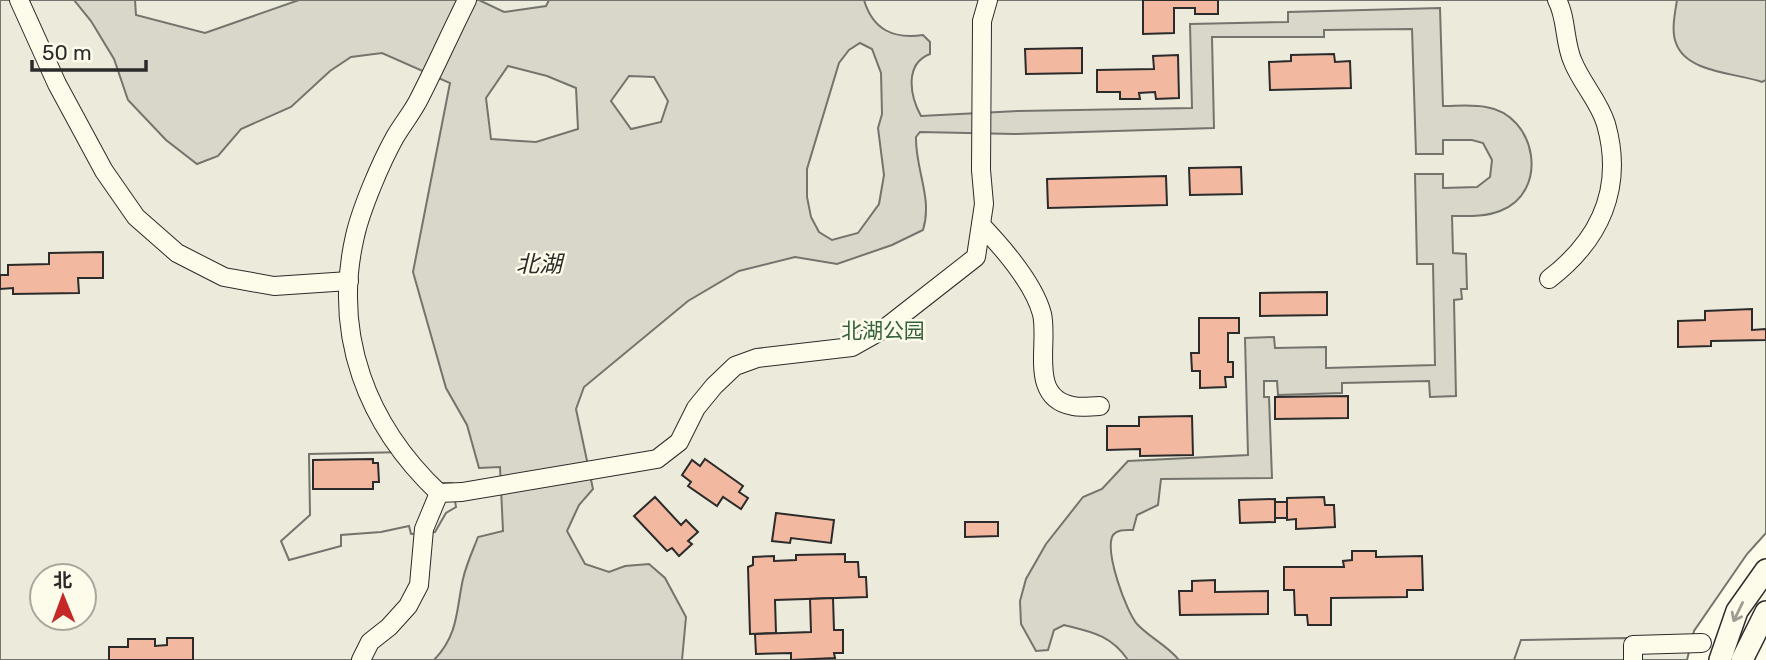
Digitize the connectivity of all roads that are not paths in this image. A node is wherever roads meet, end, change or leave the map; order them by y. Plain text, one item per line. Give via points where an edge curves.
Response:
1 (19, 0) edge
2 (467, 0) edge
3 (988, 0) edge
4 (1557, 0) edge
5 (981, 225) junction
6 (1549, 279) dead end
7 (349, 281) junction
8 (1100, 406) dead end
9 (439, 493) junction
10 (1766, 570) edge
11 (1766, 612) edge
12 (1702, 643) dead end
13 (361, 660) edge
14 (1633, 660) edge
15 (1720, 660) edge
16 (1742, 660) edge

1 - 7 street via 104,171 136,216 177,253 224,277 274,286
2 - 7 street via 417,103 393,140 371,192 355,236
3 - 5 street via 981,33
4 - 6 street via 1573,64 1606,124 1612,180 1606,209 1590,240
5 - 8 street via 1005,251 1042,313 1044,381 1051,395 1072,406
5 - 9 street via 976,257 852,347 757,358 735,366 696,408 679,442 657,459
7 - 9 street via 354,359 365,388 391,437
9 - 13 street via 424,529 419,585 408,606 370,642
10 -> 15 main road via 1737,611
11 - 16 main road
12 - 14 street via 1633,645

